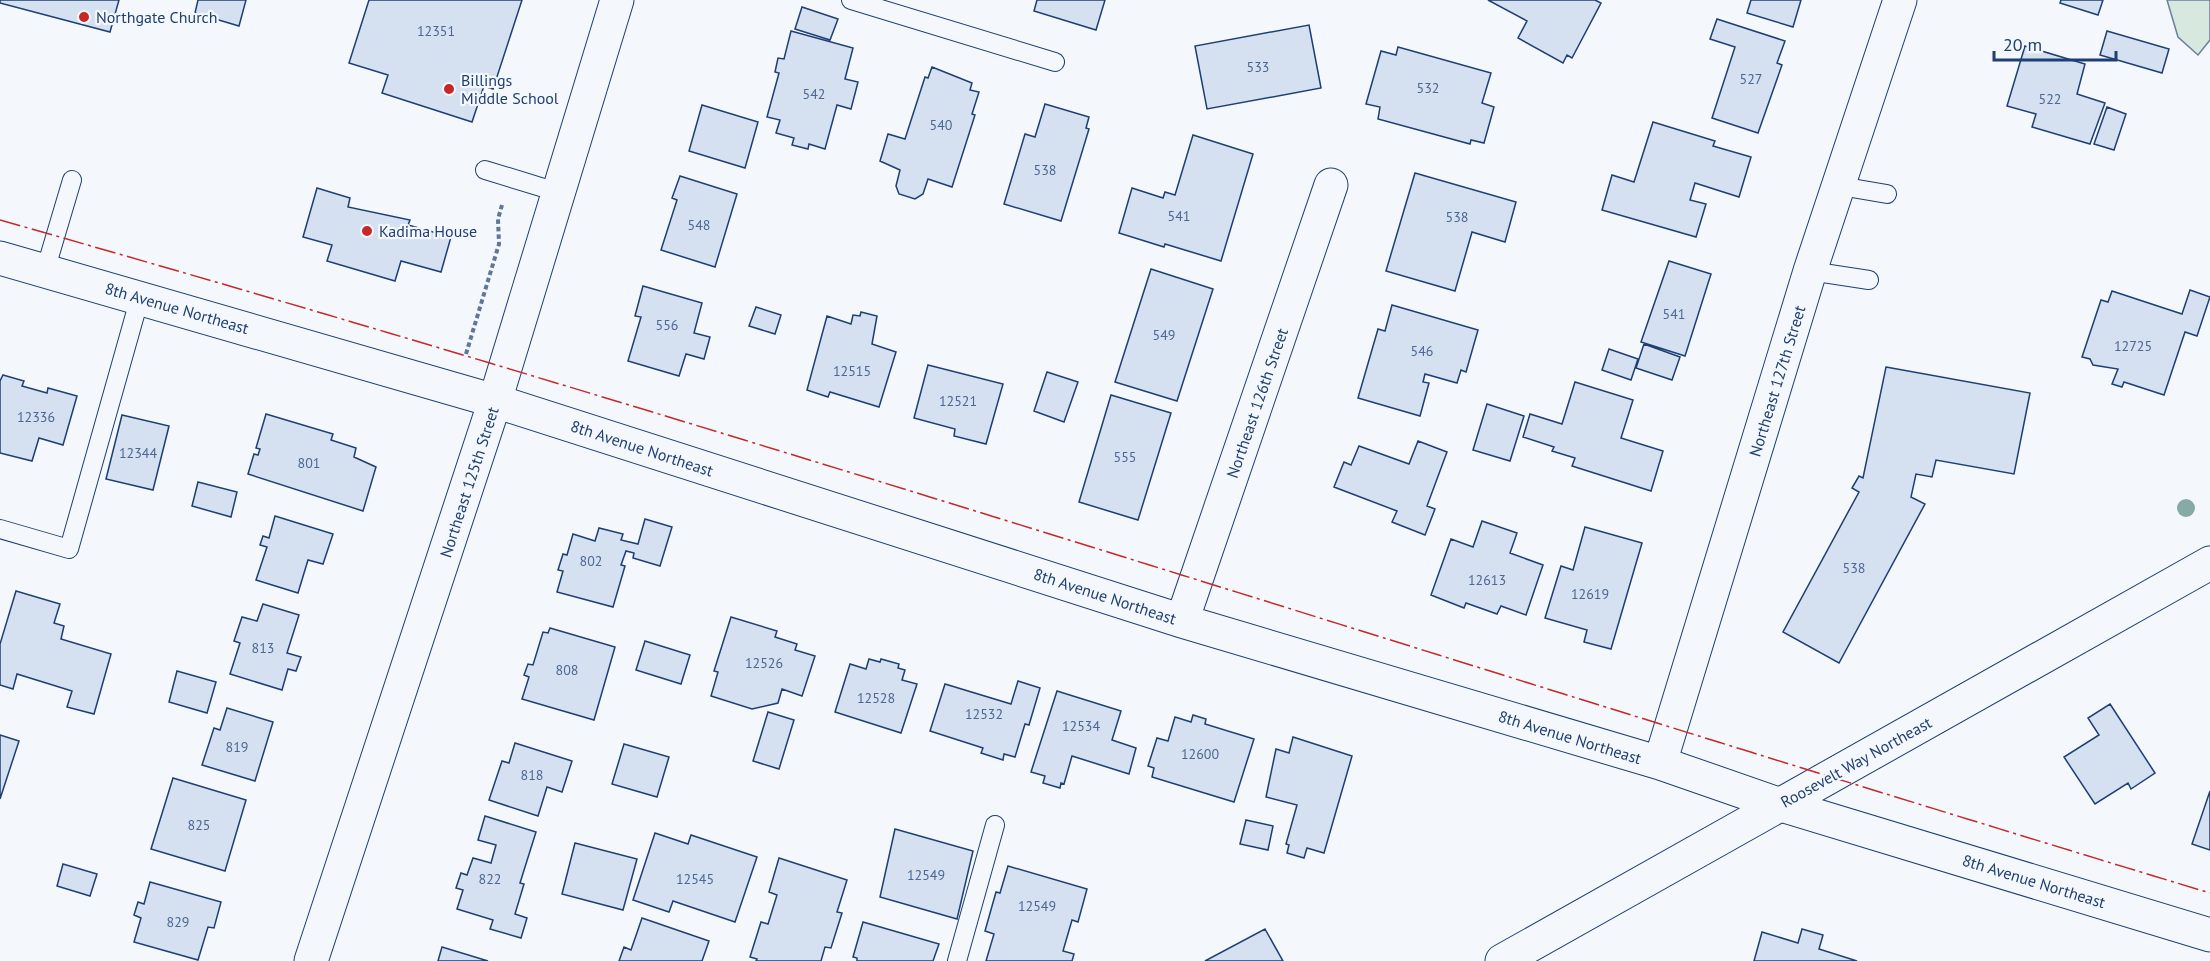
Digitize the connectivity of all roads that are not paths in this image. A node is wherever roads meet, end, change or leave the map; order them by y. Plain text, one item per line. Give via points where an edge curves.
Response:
1 (617, 0) edge
2 (851, 0) edge
3 (1900, 0) edge
4 (1055, 62) dead end
5 (485, 170) dead end
6 (72, 180) dead end
7 (1331, 185) dead end
8 (1840, 186) junction
9 (557, 192) junction
10 (1887, 194) dead end
11 (0, 258) edge
12 (45, 271) junction
13 (1810, 271) junction
14 (1869, 280) dead end
15 (140, 297) junction
16 (495, 401) junction
17 (0, 529) edge
18 (2210, 563) edge
19 (1182, 621) junction
20 (1660, 763) junction
21 (1778, 804) junction
22 (995, 825) dead end
23 (2210, 935) edge
24 (311, 961) edge
25 (957, 961) edge
26 (1502, 961) edge

1 - 9 street, Northeast 125th Street
2 - 4 lane
3 - 8 street, Northeast 127th Street
5 - 9 lane
6 - 12 lane
7 - 19 street, Northeast 126th Street
8 - 10 lane
8 - 13 street, Northeast 127th Street
9 - 16 street, Northeast 125th Street
11 - 12 street, 8th Avenue Northeast
12 - 15 street, 8th Avenue Northeast
13 - 14 lane
13 - 20 street, Northeast 127th Street
15 - 16 street, 8th Avenue Northeast
15 - 17 lane via 69,549
16 - 19 street, 8th Avenue Northeast
16 - 24 street, Northeast 125th Street
18 - 21 street, Roosevelt Way Northeast
19 - 20 street, 8th Avenue Northeast
20 - 21 street, 8th Avenue Northeast
21 - 23 street, 8th Avenue Northeast
21 - 26 street, Roosevelt Way Northeast
22 - 25 lane

